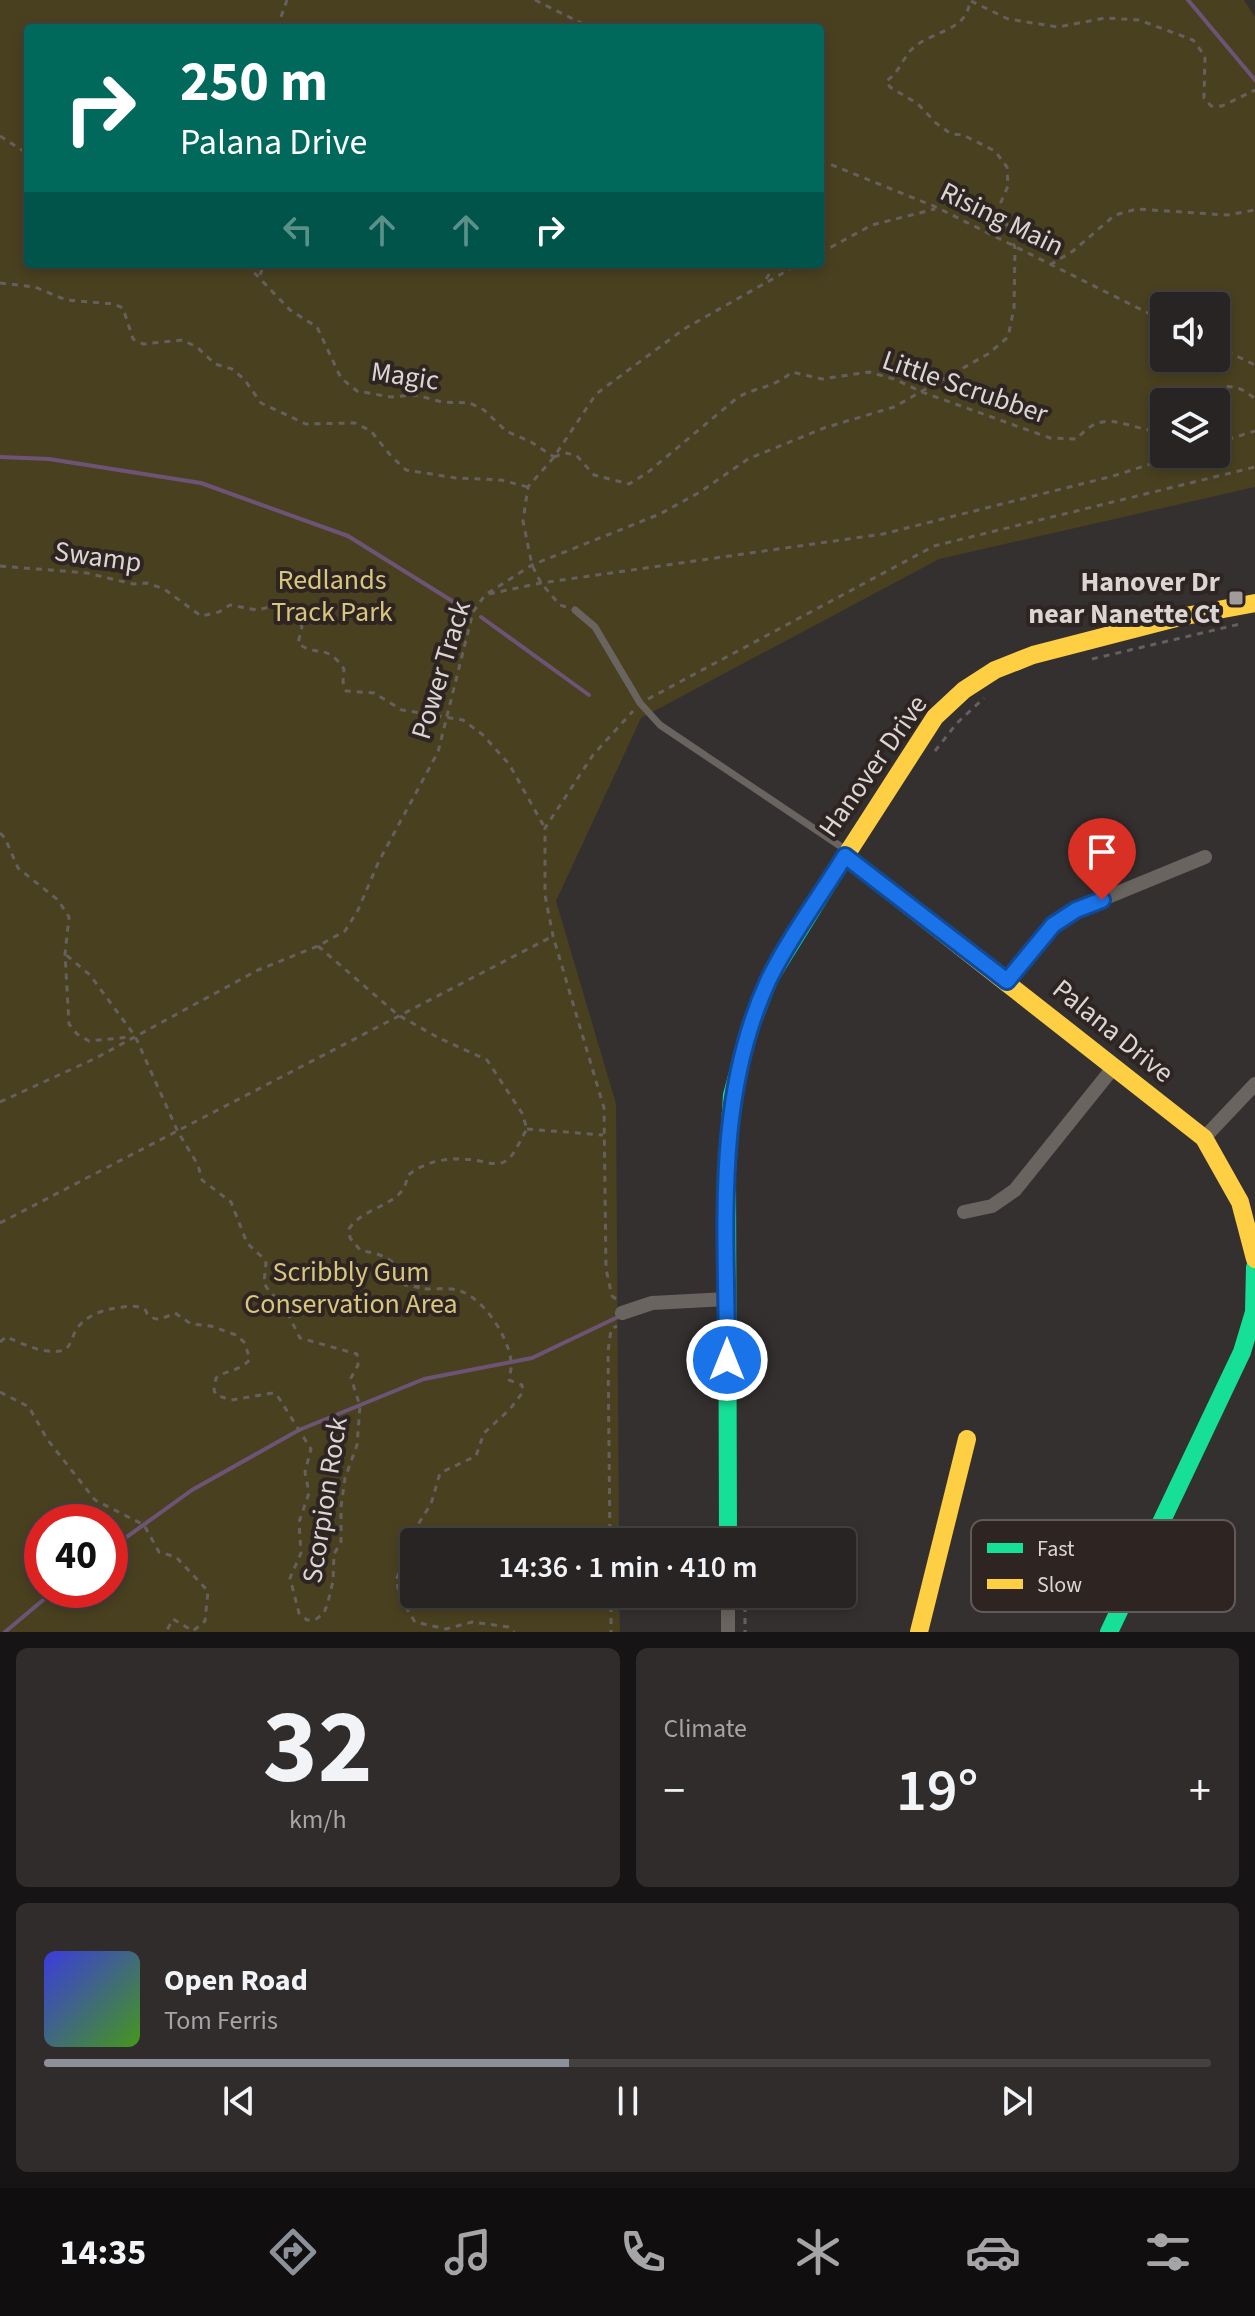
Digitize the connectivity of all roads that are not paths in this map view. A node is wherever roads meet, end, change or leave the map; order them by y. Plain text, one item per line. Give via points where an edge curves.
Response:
1 (575, 610) road end
2 (1251, 612) edge
3 (846, 854) junction
4 (1205, 857) dead end
5 (1007, 981) junction
6 (1113, 1068) junction
7 (1255, 1084) edge
8 (1204, 1138) junction
9 (964, 1212) dead end
10 (1255, 1259) edge
11 (1255, 1267) edge
12 (727, 1299) junction
13 (622, 1313) road end
14 (967, 1439) dead end
15 (1162, 1520) edge
16 (728, 1528) edge
17 (728, 1608) edge
18 (1118, 1612) edge
19 (728, 1632) edge
20 (919, 1632) edge
21 (1109, 1632) edge

1 - 3 lane via 595,627 640,703 660,725
2 - 3 street, Hanover Drive via 1180,617 995,670 935,717
3 - 5 street, Palana Drive
3 - 12 street, Hanover Drive via 769,979 749,1031 732,1095
4 - 5 street via 1076,910 1053,925
5 - 6 street, Palana Drive
6 - 8 street, Palana Drive
6 - 9 street via 1015,1190 992,1206
7 - 8 street
8 - 10 street, Palana Drive via 1240,1202
11 - 15 street via 1254,1312 1242,1352
12 - 13 street via 652,1303
12 - 16 street, Hanover Drive
14 - 20 street
17 - 19 street
18 - 21 street

